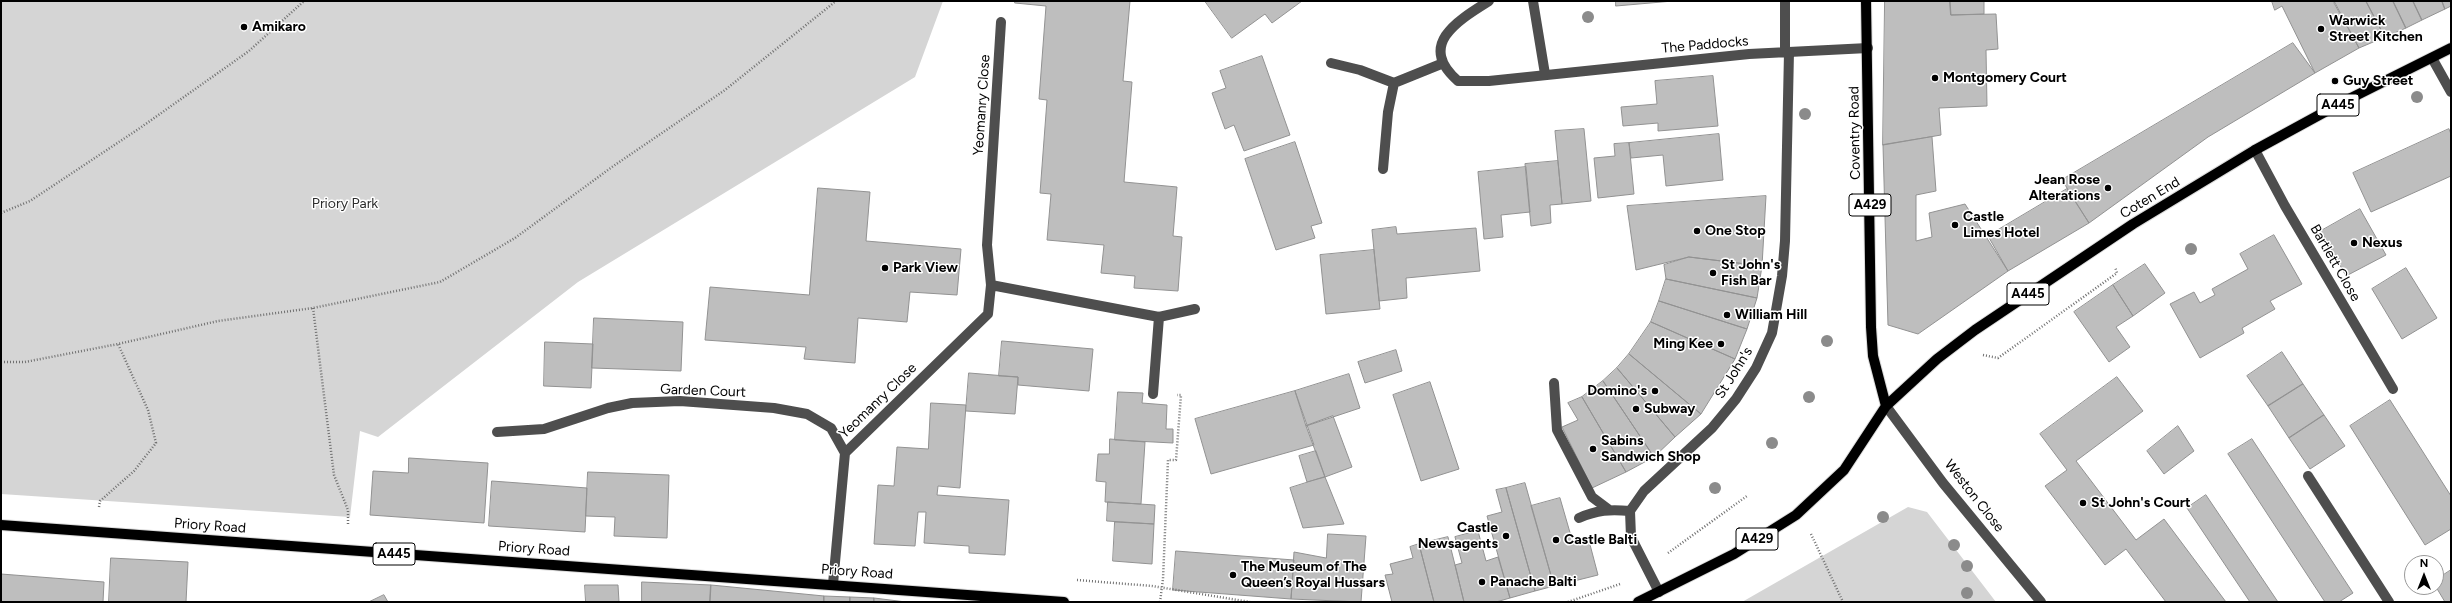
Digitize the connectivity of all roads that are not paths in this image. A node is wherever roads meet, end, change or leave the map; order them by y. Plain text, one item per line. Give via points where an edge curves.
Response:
1 (1489, 1) edge
2 (1533, 1) edge
3 (1785, 1) edge
4 (1866, 1) edge
5 (1001, 22) dead end
6 (1868, 48) junction
7 (2451, 48) edge
8 (1787, 52) junction
9 (2432, 58) junction
10 (1331, 63) dead end
11 (1441, 64) junction
12 (1545, 74) junction
13 (1394, 83) junction
14 (2451, 92) edge
15 (2255, 150) junction
16 (1383, 169) dead end
17 (991, 285) junction
18 (1195, 309) dead end
19 (1159, 317) junction
20 (1554, 383) dead end
21 (2393, 389) dead end
22 (1153, 394) road end
23 (1886, 406) junction
24 (497, 432) dead end
25 (845, 453) junction
26 (2308, 476) dead end
27 (1608, 509) junction
28 (1630, 511) junction
29 (1579, 518) dead end
30 (1, 524) edge
31 (833, 584) junction
32 (1659, 592) junction
33 (990, 600) edge
34 (1064, 602) edge
35 (1638, 602) edge
36 (2041, 602) edge
37 (2389, 602) edge

1 - 11 street via 1456,22 1447,32 1440,53
2 - 12 street
3 - 8 street, St John's
4 - 6 main road, Coventry Road / A429
5 - 17 street, Yeomanry Close via 987,246
6 - 8 street, The Paddocks
6 - 23 main road, Coventry Road / A429 via 1871,327 1873,356
7 - 9 main road, Coten End / A445
8 - 12 street, The Paddocks
8 - 28 street, St John's via 1788,177 1785,241 1772,333 1756,368 1736,399 1712,428 1644,491
9 - 14 street
9 - 15 main road, Coten End / A445 via 2343,102
10 - 13 street via 1360,70
11 - 12 street, The Paddocks via 1458,81 1489,81
11 - 13 street
13 - 16 street via 1388,112
15 - 21 street, Bartlett Close
15 - 23 main road, Coten End / A445 via 2133,224 1975,330 1937,359
17 - 19 street
17 - 25 street, Yeomanry Close via 988,314
18 - 19 street
19 - 22 street
20 - 27 street via 1557,430 1592,497
23 - 32 main road, A429 via 1844,470 1796,515 1734,554
23 - 36 street, Weston Close via 1943,483
24 - 25 street, Garden Court via 544,429 608,408 632,403 680,401 774,408 807,414 831,428
25 - 31 street, Yeomanry Close
26 - 37 street
27 - 28 street
27 - 29 street
28 - 32 street via 1630,537
30 - 31 main road, Priory Road / A445
31 - 33 main road, Priory Road / A445
32 - 35 main road, A429
33 - 34 main road, Priory Road / A445

